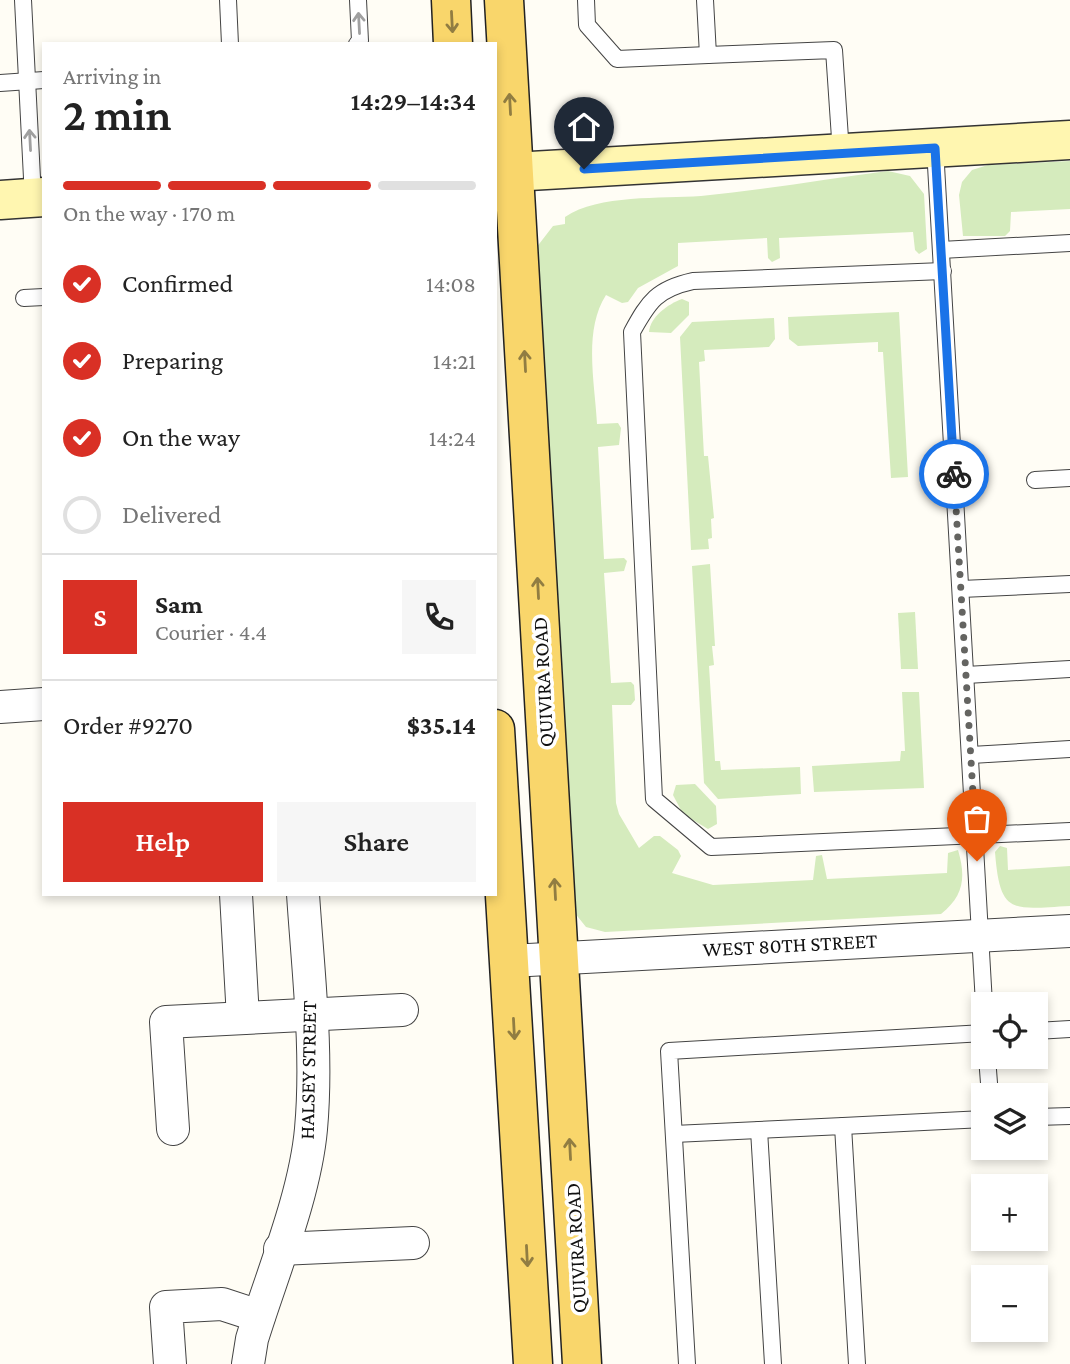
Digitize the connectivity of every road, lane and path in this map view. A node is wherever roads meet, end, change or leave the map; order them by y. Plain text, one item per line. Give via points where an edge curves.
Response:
1 (23, 0) edge
2 (228, 0) edge
3 (358, 0) edge
4 (451, 0) edge
5 (504, 0) edge
6 (586, 0) edge
7 (705, 0) edge
8 (230, 42) edge
9 (359, 42) edge
10 (453, 42) edge
11 (708, 55) junction
12 (36, 81) edge
13 (0, 83) edge
14 (1070, 140) edge
15 (935, 148) junction
16 (841, 153) junction
17 (505, 173) edge
18 (26, 198) edge
19 (1070, 243) edge
20 (942, 250) junction
21 (943, 271) junction
22 (42, 297) edge
23 (24, 298) dead end
24 (1070, 478) edge
25 (1035, 480) dead end
26 (1070, 584) edge
27 (961, 589) junction
28 (1070, 669) edge
29 (966, 675) junction
30 (42, 704) edge
31 (0, 707) edge
32 (1070, 749) edge
33 (971, 755) junction
34 (497, 760) edge
35 (1070, 831) edge
36 (975, 836) junction
37 (236, 896) edge
38 (303, 896) edge
39 (1070, 931) edge
40 (981, 935) junction
41 (558, 957) junction
42 (510, 961) junction
43 (983, 992) edge
44 (402, 1010) dead end
45 (310, 1015) junction
46 (243, 1018) junction
47 (1070, 1029) edge
48 (1048, 1030) edge
49 (971, 1035) edge
50 (1070, 1116) edge
51 (1048, 1117) edge
52 (971, 1120) edge
53 (843, 1126) junction
54 (173, 1129) dead end
55 (759, 1130) junction
56 (674, 1134) junction
57 (413, 1243) dead end
58 (280, 1249) junction
59 (259, 1316) junction
60 (170, 1364) edge
61 (248, 1364) edge
62 (533, 1364) edge
63 (582, 1364) edge
64 (687, 1364) edge
65 (773, 1364) edge
66 (857, 1364) edge

1 - 12 lane
2 - 8 lane
9 -> 3 lane
4 -> 10 main road
17 -> 5 main road, QUIVIRA ROAD
6 - 11 lane via 587,25 617,59
7 - 11 lane
11 - 16 lane via 834,50
12 - 13 lane
18 -> 12 lane
14 - 15 street
15 - 16 street
15 - 20 lane
16 - 17 street
41 -> 17 main road, QUIVIRA ROAD
19 - 20 lane
20 - 21 lane
21 - 27 lane
21 - 36 lane via 693,281 668,287 647,305 632,332 654,799 711,848
22 - 23 lane
24 - 25 lane
26 - 27 lane
27 - 29 lane
28 - 29 lane
29 - 33 lane
30 - 31 street
32 - 33 lane
33 - 36 lane
34 - 42 main road
35 - 36 lane
36 - 40 lane
37 - 46 street
38 - 45 street, HALSEY STREET
39 - 40 street, WEST 80TH STREET
40 - 41 street, WEST 80TH STREET
40 - 43 lane
41 - 42 street, WEST 80TH STREET
63 -> 41 main road, QUIVIRA ROAD
42 -> 62 main road
44 - 45 street
45 - 46 street
45 - 58 street, HALSEY STREET via 311,1129 304,1172
46 - 54 street via 166,1022
47 - 48 lane
49 - 56 lane via 669,1051
50 - 51 lane
52 - 53 lane
53 - 55 lane
53 - 66 lane
55 - 56 lane
55 - 65 lane
56 - 64 lane
57 - 58 street
58 - 59 street, HALSEY STREET
59 - 60 street via 222,1304 166,1307
59 - 61 street, HALSEY STREET

